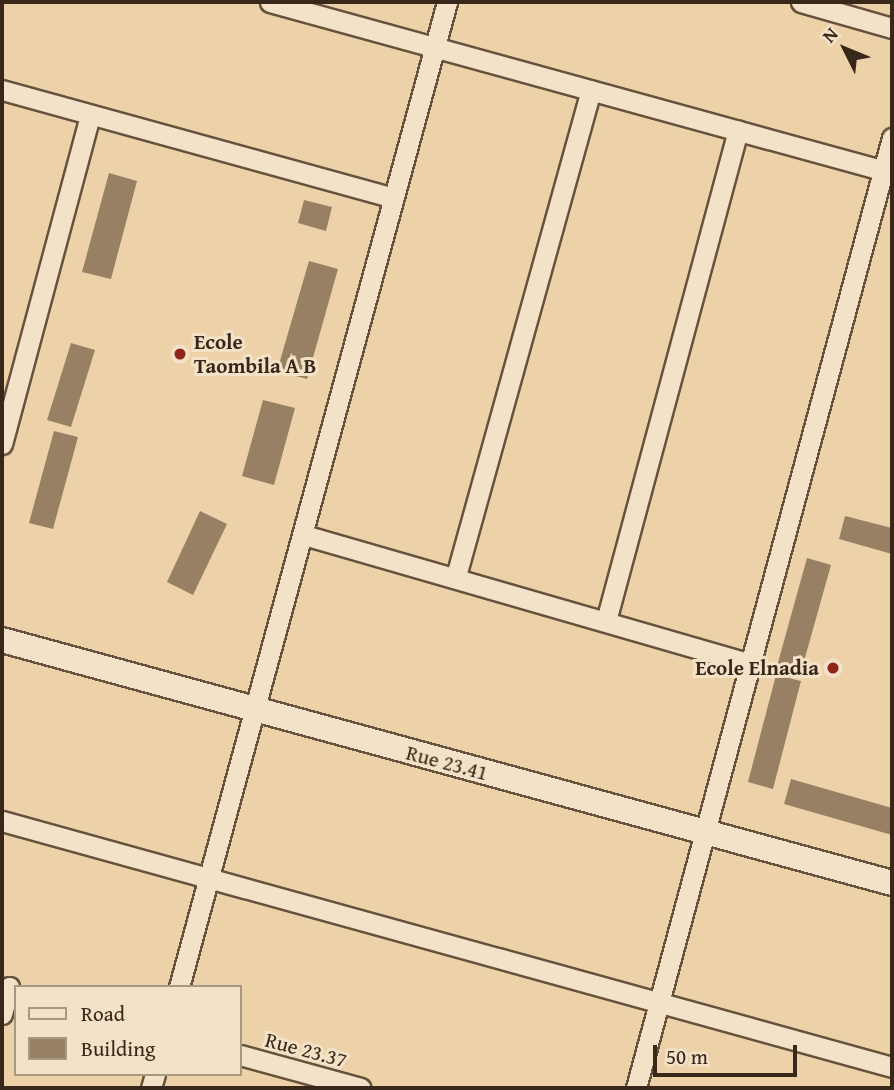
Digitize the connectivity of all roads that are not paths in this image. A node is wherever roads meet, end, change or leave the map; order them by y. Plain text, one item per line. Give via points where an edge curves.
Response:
1 (447, 2) edge
2 (801, 2) edge
3 (277, 3) edge
4 (892, 28) edge
5 (435, 49) junction
6 (2, 90) edge
7 (591, 90) junction
8 (90, 116) junction
9 (738, 130) junction
10 (892, 138) edge
11 (889, 172) edge
12 (393, 198) junction
13 (2, 444) edge
14 (304, 535) junction
15 (456, 576) junction
16 (606, 621) junction
17 (2, 640) edge
18 (753, 665) junction
19 (257, 712) junction
20 (2, 821) edge
21 (706, 832) junction
22 (209, 881) junction
23 (892, 883) edge
24 (180, 985) edge
25 (9, 987) edge
26 (661, 1002) junction
27 (2, 1014) edge
28 (242, 1056) edge
29 (892, 1067) edge
30 (321, 1083) edge
31 (361, 1088) edge
32 (636, 1088) edge

1 - 5 street
2 - 4 street
3 - 5 street
5 - 7 street
5 - 12 street
6 - 8 street
7 - 9 street
7 - 15 street
8 - 12 street
8 - 13 street
9 - 11 street
9 - 16 street
10 - 11 street
11 - 18 street
12 - 14 street
14 - 15 street
14 - 19 street
15 - 16 street
16 - 18 street
17 - 19 street, Rue 23.41
18 - 21 street
19 - 21 street, Rue 23.41
19 - 22 street
20 - 22 street
21 - 23 street, Rue 23.41
21 - 26 street
22 - 24 street
22 - 26 street
25 - 27 street
26 - 29 street
26 - 32 street
28 - 30 street, Rue 23.37
30 - 31 street, Rue 23.37

